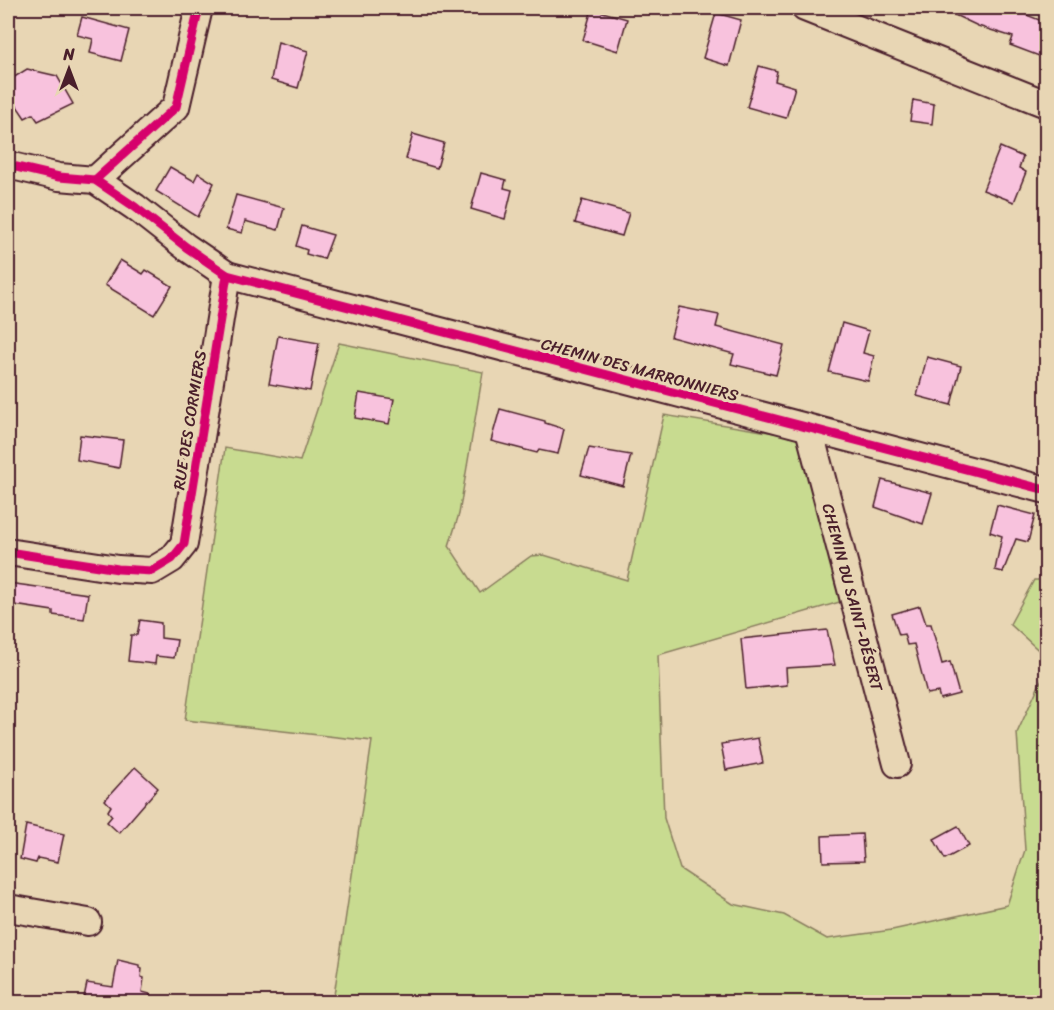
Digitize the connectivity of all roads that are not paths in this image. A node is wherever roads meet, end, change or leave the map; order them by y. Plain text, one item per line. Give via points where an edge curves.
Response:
1 (199, 8) edge
2 (805, 8) edge
3 (1047, 104) edge
4 (8, 165) edge
5 (95, 180) junction
6 (227, 274) junction
7 (808, 429) junction
8 (1047, 490) edge
9 (8, 552) edge
10 (897, 765) dead end
11 (8, 908) edge
12 (88, 922) dead end

1 - 5 street via 176,107
2 - 3 street
4 - 5 street via 59,177
5 - 6 street
6 - 7 street, CHEMIN DES MARRONNIERS
6 - 9 street, RUE DES CORMIERS via 184,544 172,559 152,571
7 - 8 street, CHEMIN DES MARRONNIERS
7 - 10 street, CHEMIN DU SAINT-DÉSERT
11 - 12 street

